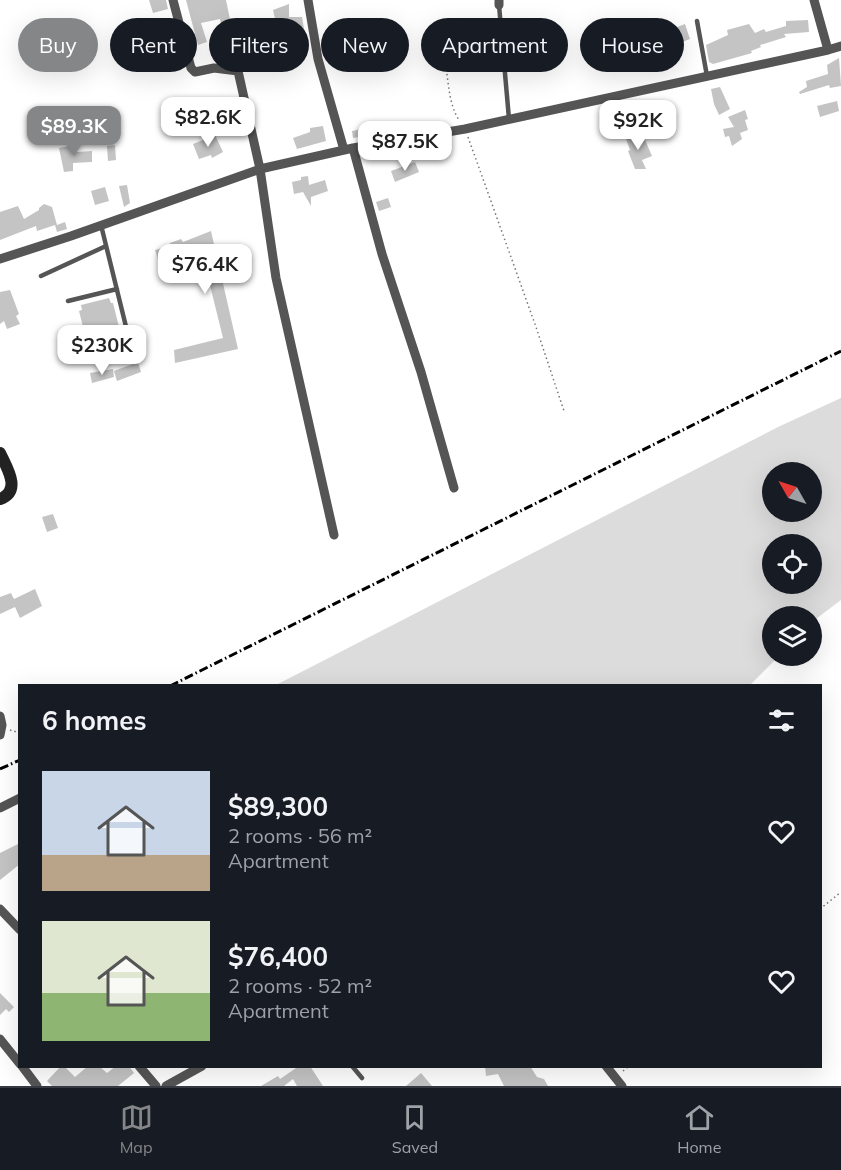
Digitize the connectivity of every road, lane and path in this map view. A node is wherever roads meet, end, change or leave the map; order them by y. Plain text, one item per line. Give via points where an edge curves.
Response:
1 (173, 0) edge
2 (308, 0) edge
3 (814, 0) edge
4 (499, 2) edge
5 (697, 21) dead end
6 (841, 46) edge
7 (828, 50) junction
8 (446, 72) edge
9 (707, 76) junction
10 (509, 119) junction
11 (465, 129) junction
12 (348, 149) junction
13 (260, 169) junction
14 (101, 224) junction
15 (106, 246) junction
16 (0, 259) edge
17 (41, 276) dead end
18 (117, 289) junction
19 (68, 301) dead end
20 (132, 351) dead end
21 (564, 411) dead end
22 (0, 453) edge
23 (454, 488) dead end
24 (0, 499) edge
25 (334, 535) dead end
26 (0, 716) edge
27 (0, 735) edge
28 (18, 799) edge
29 (0, 807) edge
30 (841, 892) edge
31 (822, 907) edge
32 (0, 909) edge
33 (18, 928) edge
34 (0, 1039) edge
35 (18, 1061) edge
36 (23, 1068) edge
37 (141, 1068) edge
38 (354, 1068) edge
39 (608, 1068) edge
40 (188, 1069) edge
41 (363, 1078) dead end
42 (37, 1086) edge
43 (156, 1086) edge
44 (166, 1086) edge
45 (622, 1086) edge

1 - 13 street via 191,68 195,72 214,68 238,71
2 - 12 street via 318,59
3 - 7 street
4 - 10 lane
5 - 9 lane
6 - 7 street
7 - 9 street
8 - 11 path via 453,111
9 - 10 street
10 - 11 street
11 - 12 street
11 - 21 path
12 - 13 street
12 - 23 street via 421,372
13 - 14 street
13 - 25 street via 276,278
14 - 15 lane
14 - 16 street
15 - 17 lane
15 - 18 lane
18 - 19 lane
18 - 20 lane
22 - 24 main road via 13,483 11,491
26 - 27 street
28 - 29 street
30 - 31 path
32 - 33 street
34 - 35 street
36 - 42 street
37 - 43 street
38 - 41 lane
39 - 45 street
40 - 44 street

